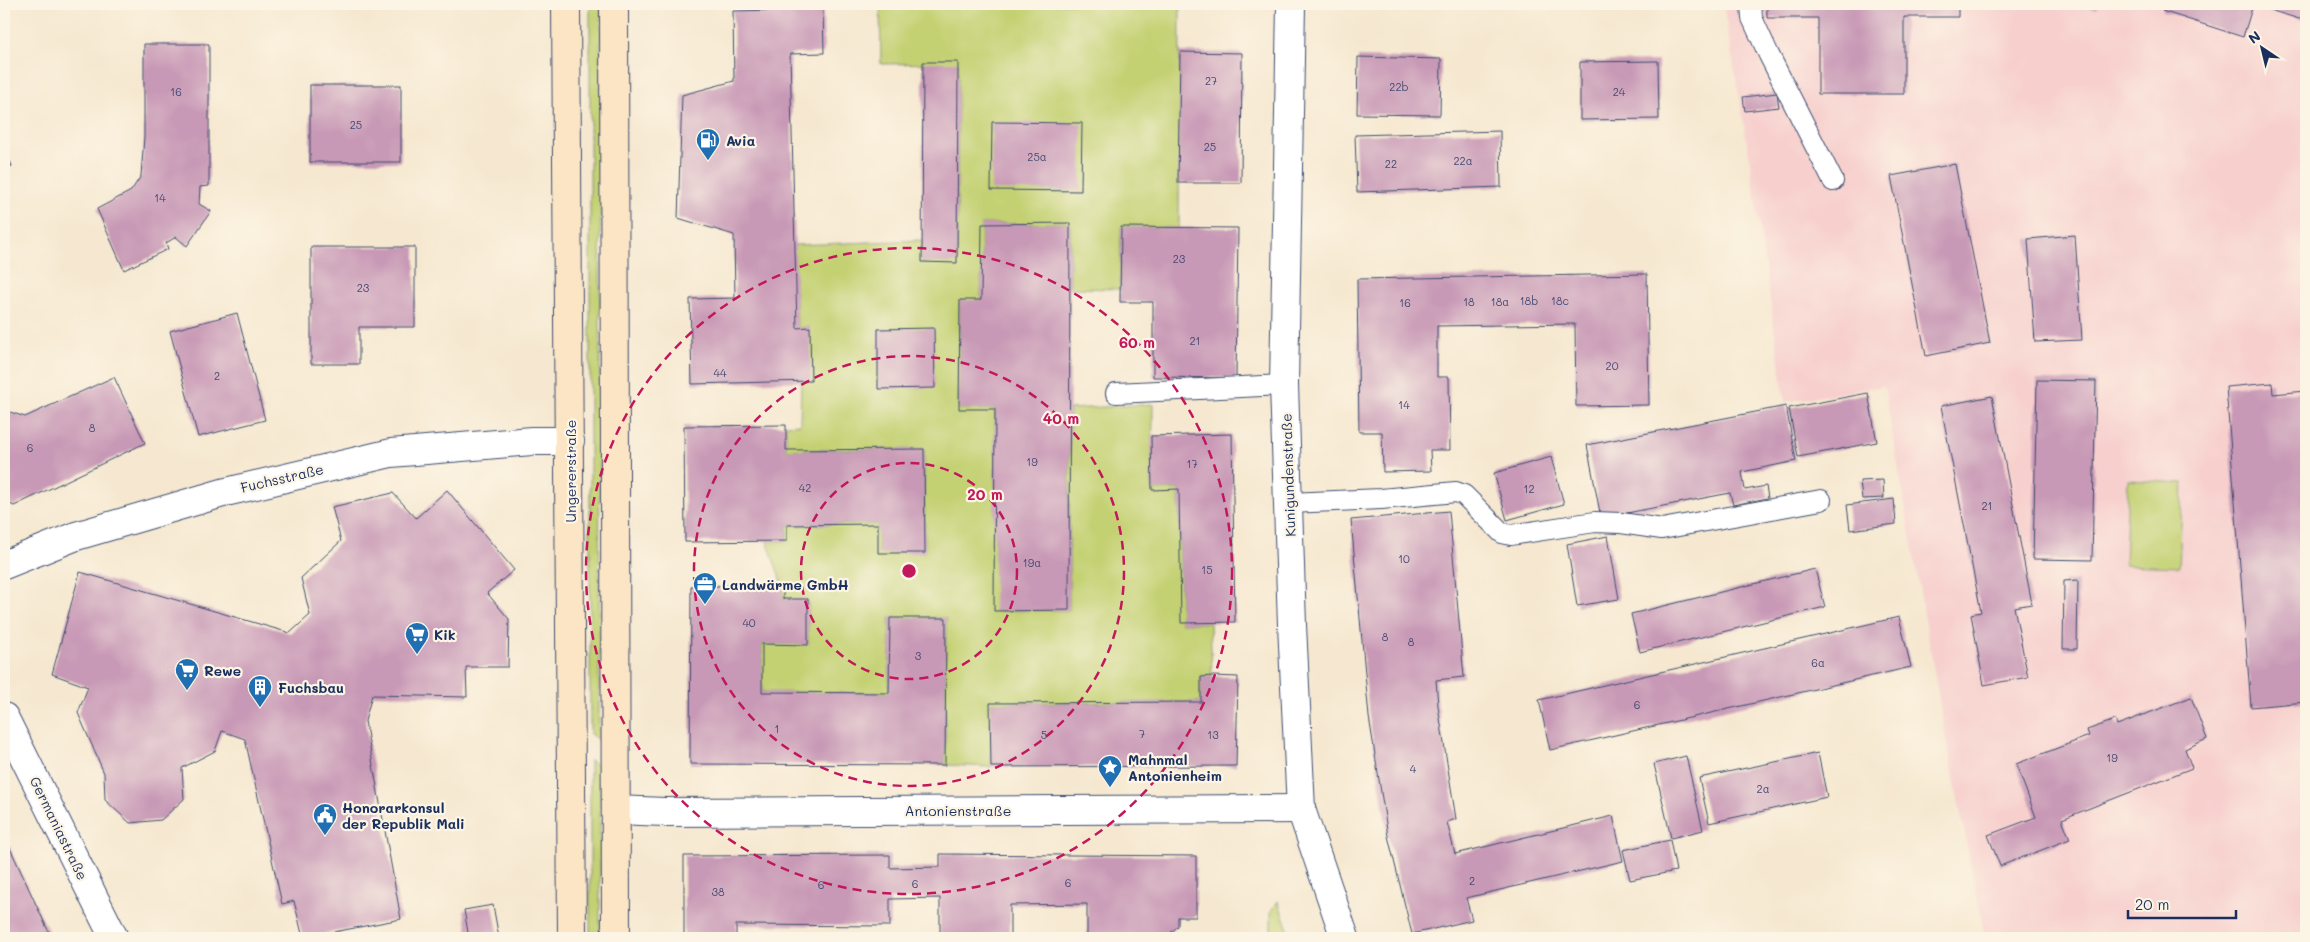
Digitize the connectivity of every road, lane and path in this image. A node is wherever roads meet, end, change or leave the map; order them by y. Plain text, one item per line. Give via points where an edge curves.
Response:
1 (566, 4) edge
2 (614, 4) edge
3 (1291, 4) edge
4 (1751, 4) edge
5 (1833, 181) dead end
6 (1284, 385) junction
7 (1116, 393) dead end
8 (570, 441) junction
9 (1821, 500) dead end
10 (1289, 503) junction
11 (4, 565) edge
12 (4, 717) edge
13 (1301, 809) junction
14 (616, 810) junction
15 (114, 938) edge
16 (572, 938) edge
17 (616, 938) edge
18 (1345, 938) edge

1 - 8 main road, Ungererstraße
2 - 14 main road
3 - 6 street, Kunigundenstraße
4 - 5 lane via 1752,18 1769,55
6 - 7 lane
6 - 10 street, Kunigundenstraße
8 - 11 street, Fuchsstraße via 532,441 392,453 226,492 76,536
8 - 16 main road, Ungererstraße
9 - 10 lane via 1662,529 1595,522 1511,534 1502,533 1464,495 1456,492
10 - 13 street, Kunigundenstraße
12 - 15 street, Germaniastraße
13 - 14 street, Antonienstraße
13 - 18 street, Kunigundenstraße
14 - 17 main road

